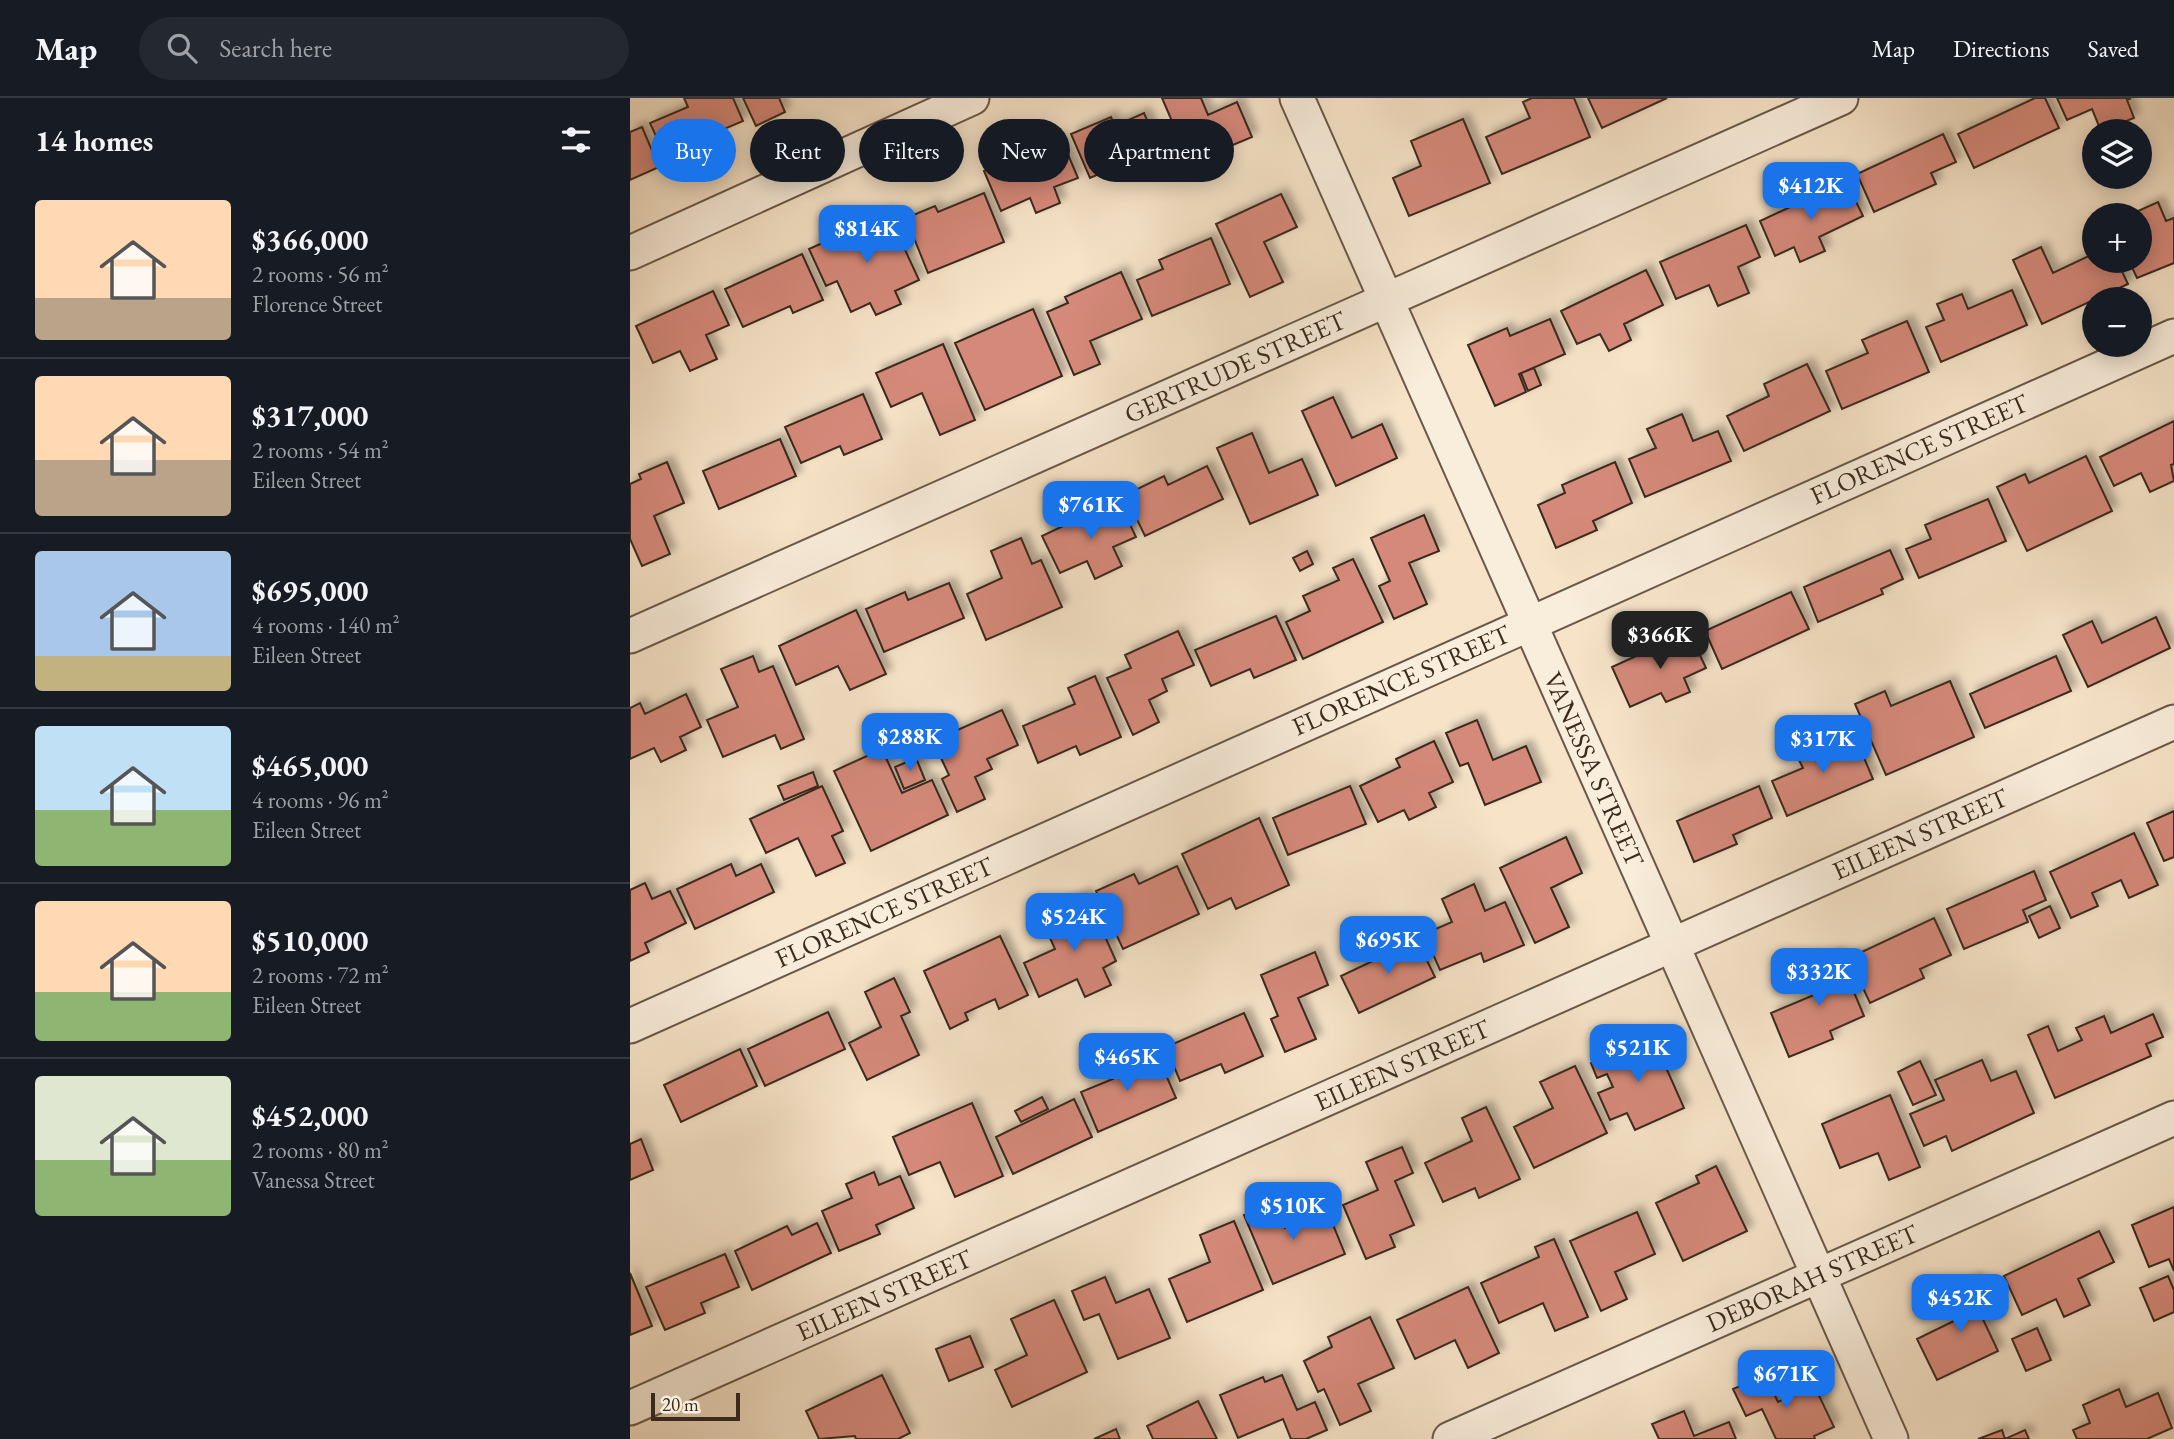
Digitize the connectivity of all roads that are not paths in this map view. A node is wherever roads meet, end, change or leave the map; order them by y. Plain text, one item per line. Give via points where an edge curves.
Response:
1 (972, 98) edge
2 (1297, 98) edge
3 (1841, 98) edge
4 (630, 253) edge
5 (1387, 300) junction
6 (2174, 336) edge
7 (1530, 622) junction
8 (630, 636) edge
9 (2174, 722) edge
10 (1672, 944) junction
11 (630, 1026) edge
12 (2174, 1118) edge
13 (1819, 1276) junction
14 (630, 1408) edge
15 (1450, 1439) edge
16 (1891, 1439) edge

1 - 4 street
2 - 5 street, VANESSA STREET
3 - 5 street, GERTRUDE STREET
5 - 7 street, VANESSA STREET
5 - 8 street, GERTRUDE STREET
6 - 7 street, FLORENCE STREET
7 - 10 street, VANESSA STREET
7 - 11 street, FLORENCE STREET
9 - 10 street, EILEEN STREET
10 - 13 street, VANESSA STREET
10 - 14 street, EILEEN STREET
12 - 13 street, DEBORAH STREET
13 - 15 street, DEBORAH STREET
13 - 16 street, VANESSA STREET

